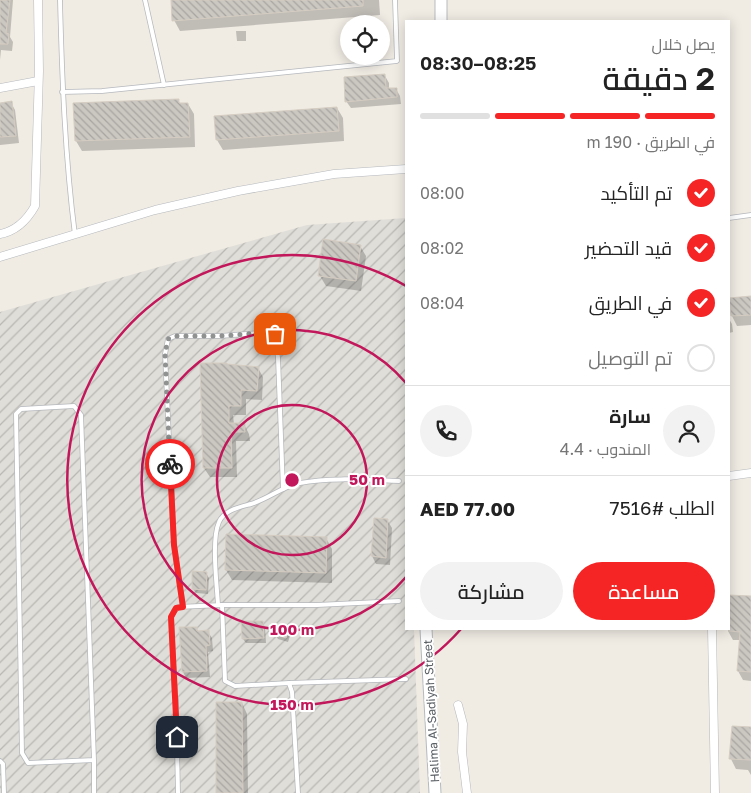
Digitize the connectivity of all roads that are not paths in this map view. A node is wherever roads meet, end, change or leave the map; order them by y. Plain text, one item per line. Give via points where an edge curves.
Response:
1 (38, 0) edge
2 (60, 0) edge
3 (145, 0) edge
4 (395, 0) edge
5 (441, 0) edge
6 (441, 20) edge
7 (38, 81) junction
8 (164, 85) junction
9 (0, 88) edge
10 (62, 92) junction
11 (405, 169) edge
12 (751, 215) edge
13 (730, 218) edge
14 (0, 234) edge
15 (75, 235) junction
16 (0, 257) edge
17 (751, 473) edge
18 (730, 476) edge
19 (399, 481) dead end
20 (283, 489) junction
21 (399, 601) dead end
22 (220, 605) junction
23 (183, 607) junction
24 (426, 630) edge
25 (712, 630) edge
26 (406, 679) dead end
27 (289, 683) junction
28 (458, 705) dead end
29 (0, 760) edge
30 (94, 760) junction
31 (4, 793) edge
32 (94, 793) edge
33 (178, 793) edge
34 (298, 793) edge
35 (435, 793) edge
36 (467, 793) edge
37 (715, 793) edge

1 - 7 street
2 - 10 lane
3 - 8 lane
4 - 8 lane via 397,61
5 - 6 street
7 - 9 street
7 - 14 street via 35,206 26,221
8 - 10 lane
10 - 15 lane
11 - 15 street via 334,174 238,191 156,210
12 - 13 lane
15 - 16 street
17 - 18 street
19 - 20 lane via 316,481
20 - 22 lane via 241,506 219,521 216,566
20 - 23 lane via 275,334 175,336 168,339 165,354 174,545
21 - 22 lane
22 - 23 lane
22 - 27 lane via 225,681 235,686
23 - 33 lane via 176,608 171,617
24 - 35 street, Halima Al-Sadiyah Street
25 - 37 street
26 - 27 lane
27 - 34 lane
28 - 36 street via 463,724 462,752
29 - 31 lane
30 - 30 lane via 81,415 74,406 21,409 16,414 22,753 28,763
30 - 32 lane

